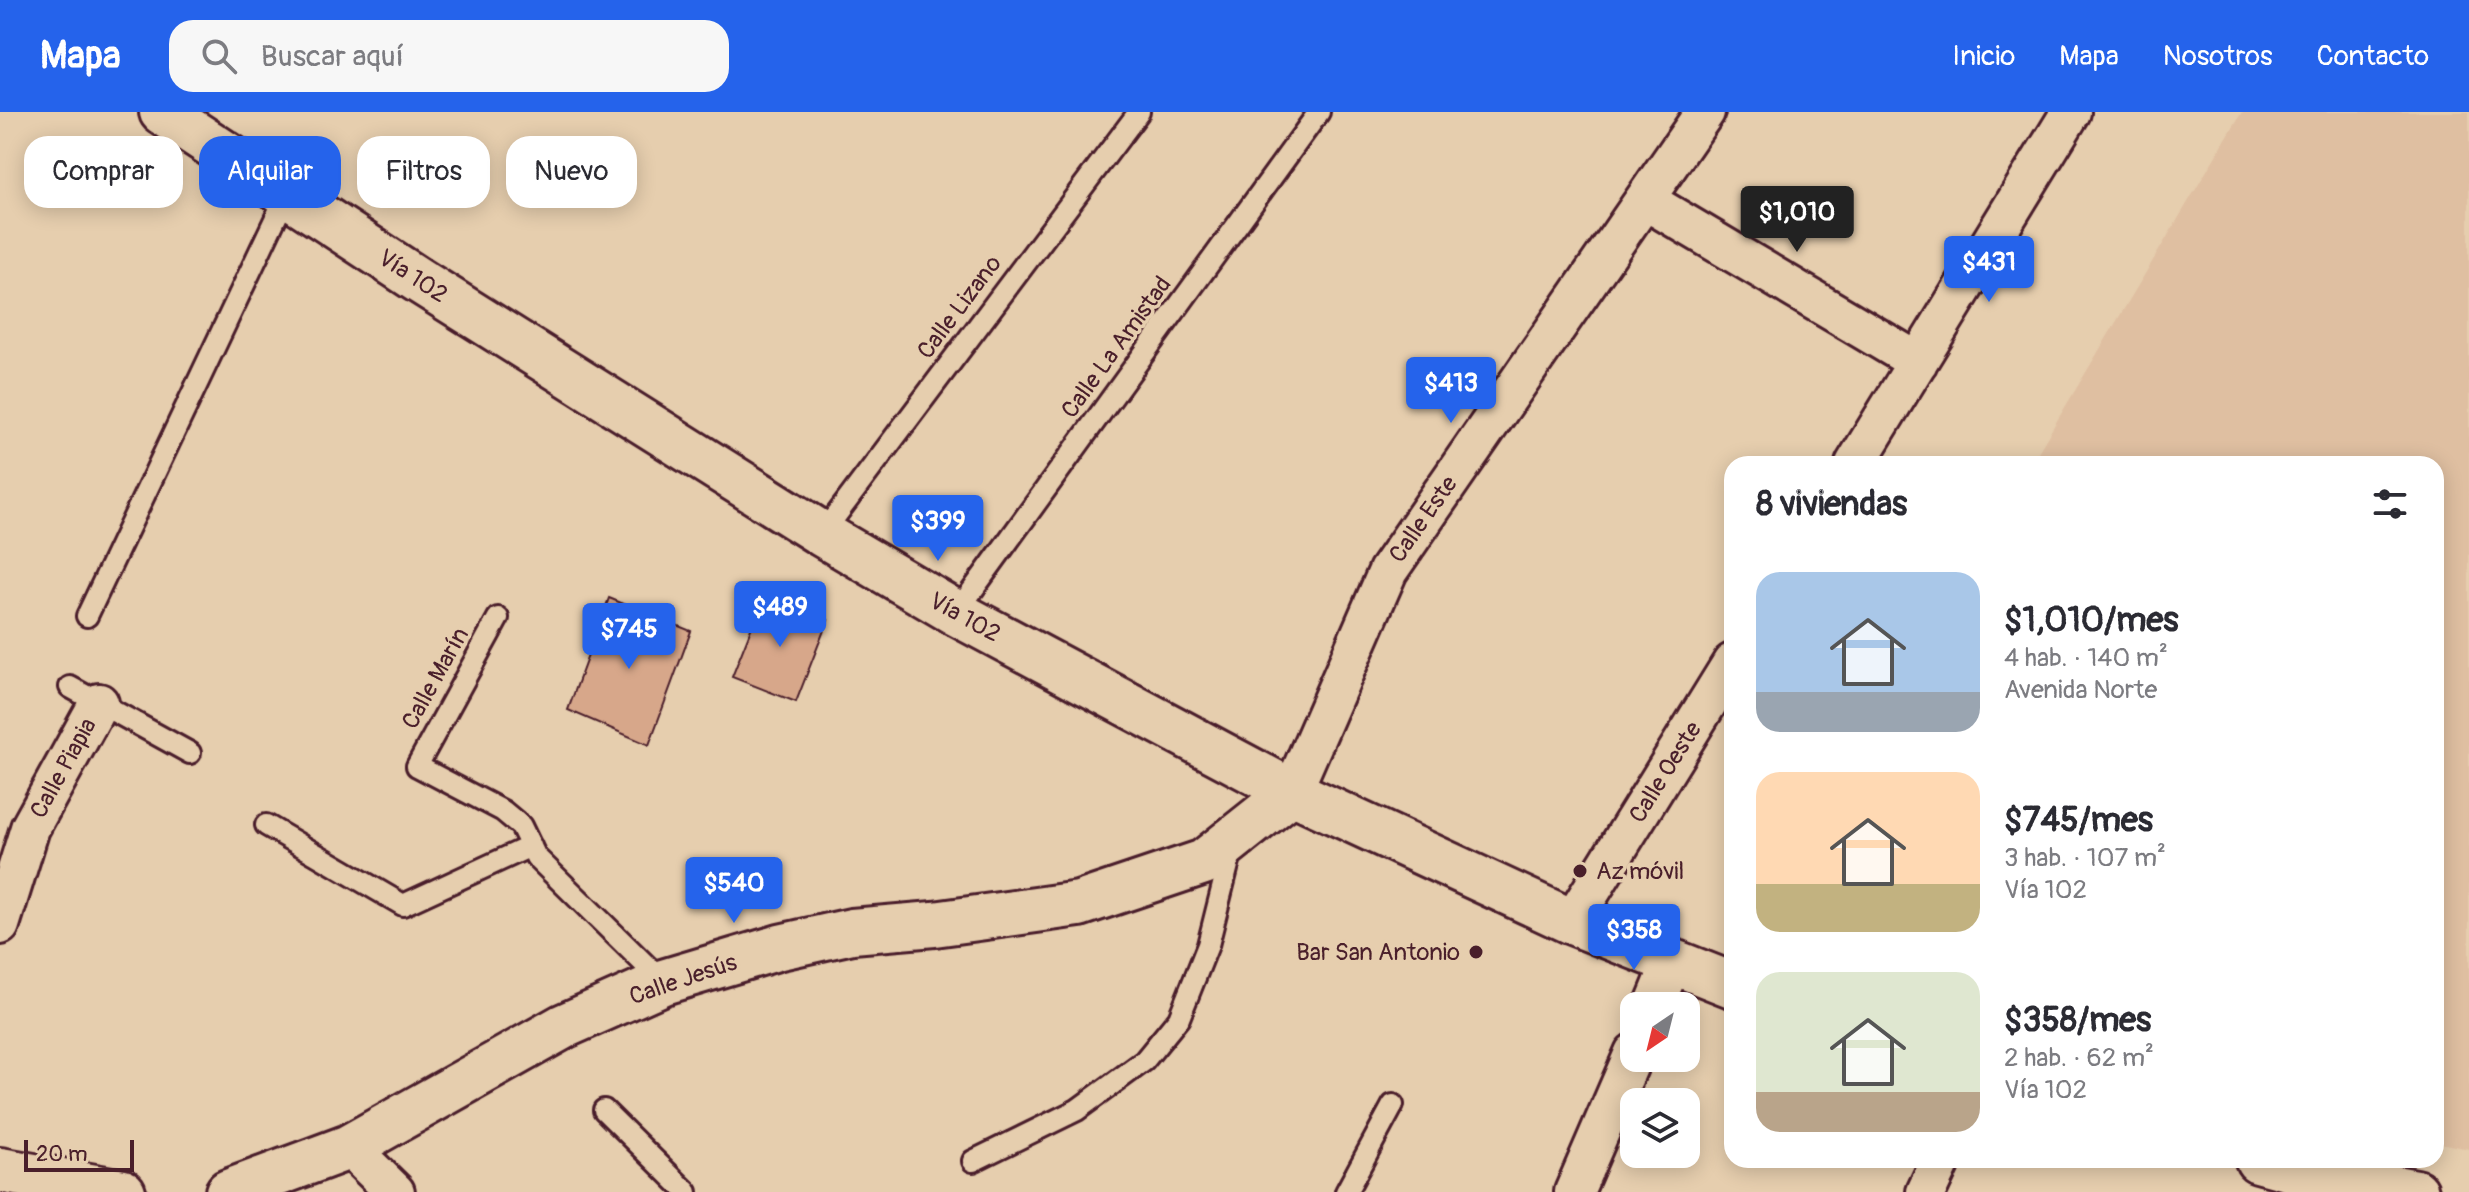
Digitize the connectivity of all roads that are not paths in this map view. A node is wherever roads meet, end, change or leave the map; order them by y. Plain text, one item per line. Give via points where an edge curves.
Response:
1 (162, 112) edge
2 (1139, 112) edge
3 (1319, 112) edge
4 (1705, 112) edge
5 (2071, 112) edge
6 (199, 136) edge
7 (1645, 200) junction
8 (280, 208) edge
9 (308, 208) edge
10 (1918, 362) junction
11 (1860, 456) edge
12 (822, 534) junction
13 (956, 613) junction
14 (87, 616) dead end
15 (498, 618) dead end
16 (1724, 676) edge
17 (84, 695) joint
18 (190, 753) dead end
19 (1292, 792) junction
20 (266, 825) dead end
21 (1235, 838) junction
22 (531, 846) junction
23 (1572, 922) junction
24 (0, 925) edge
25 (1672, 962) junction
26 (663, 982) junction
27 (1724, 982) edge
28 (1660, 992) edge
29 (1626, 1072) edge
30 (1393, 1105) dead end
31 (604, 1110) dead end
32 (349, 1147) junction
33 (973, 1161) dead end
34 (1937, 1168) edge
35 (0, 1170) edge
36 (2278, 1174) edge
37 (123, 1192) edge
38 (228, 1192) edge
39 (395, 1192) edge
40 (687, 1192) edge
41 (1346, 1192) edge
42 (1574, 1192) edge
43 (1926, 1192) edge
44 (2416, 1192) edge

1 - 6 main road, Vía 102
2 - 12 lane, Calle Lizano
3 - 13 lane, Calle La Amistad
4 - 7 street, Calle Este
5 - 10 street
7 - 10 street
7 - 19 street, Calle Este via 1388,571
8 - 14 lane
9 - 12 main road, Vía 102
10 - 11 street
12 - 13 main road, Vía 102
13 - 19 main road, Vía 102
15 - 22 lane, Calle Marín via 417,766 503,811 521,826
16 - 23 street, Calle Oeste
17 - 18 lane
17 - 24 street, Calle Piapia via 30,828
19 - 21 main road, Calle Jesús
19 - 23 main road, Vía 102
20 - 22 lane via 403,905
21 - 26 main road, Calle Jesús via 1204,862 1079,904 852,931
21 - 33 lane via 1208,945 1179,1018 1144,1061 1077,1110
22 - 26 lane, Calle Marín via 536,857
23 - 25 main road, Vía 102
25 - 27 main road, Vía 102
25 - 28 street
26 - 32 main road, Calle Jesús via 564,1026
29 - 42 street
30 - 41 lane
31 - 40 lane
32 - 38 main road, Calle Jesús
32 - 39 street
34 - 43 street
35 - 37 main road
36 - 44 main road

